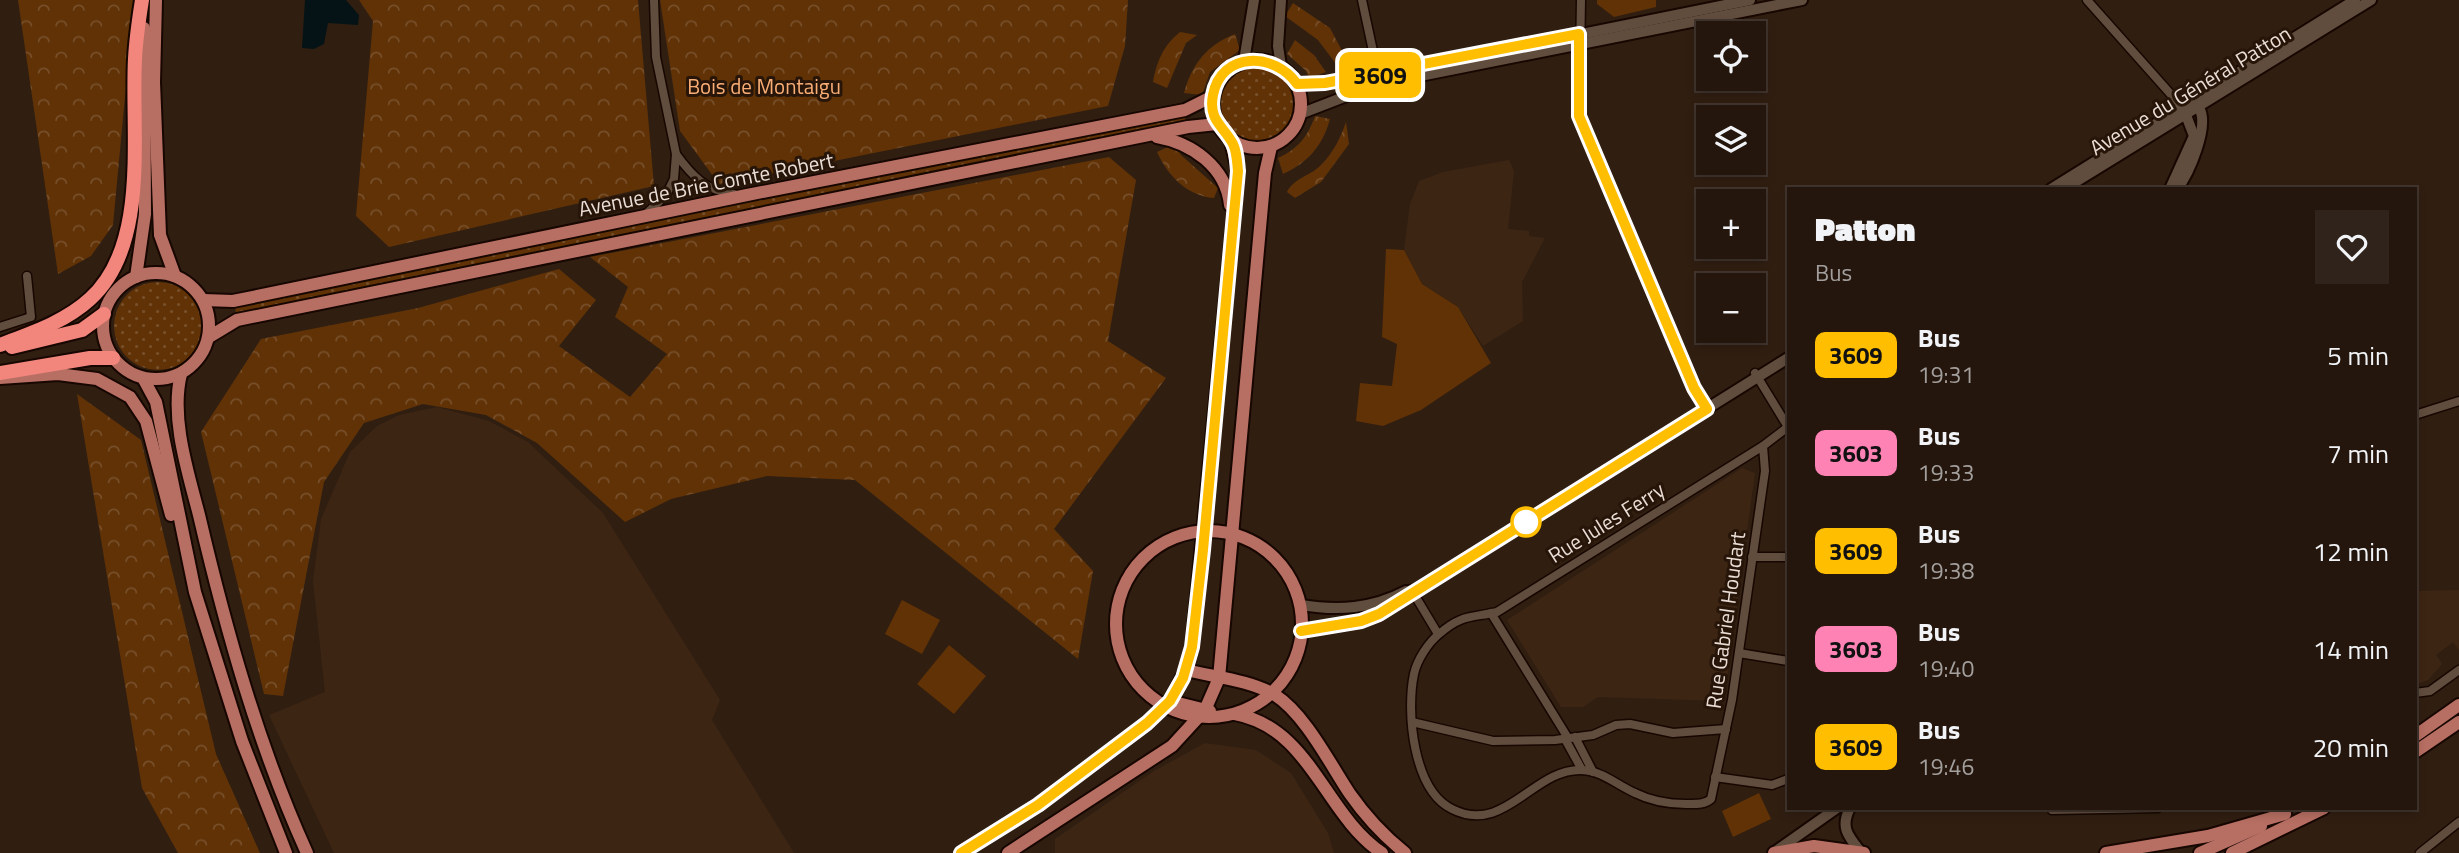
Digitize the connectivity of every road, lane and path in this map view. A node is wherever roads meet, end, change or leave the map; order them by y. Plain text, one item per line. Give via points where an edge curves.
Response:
1 (143, 0) edge
2 (156, 0) edge
3 (654, 0) edge
4 (1254, 0) edge
5 (1281, 0) edge
6 (1362, 0) edge
7 (1581, 0) edge
8 (1750, 0) edge
9 (1802, 0) edge
10 (2087, 0) edge
11 (2355, 0) edge
12 (2371, 0) edge
13 (1578, 40) junction
14 (1244, 61) junction
15 (1281, 66) junction
16 (1379, 80) junction
17 (1297, 84) junction
18 (1213, 96) junction
19 (2199, 108) junction
20 (2185, 112) junction
21 (1300, 114) junction
22 (1217, 124) junction
23 (1151, 136) junction
24 (1231, 141) junction
25 (1271, 147) junction
26 (676, 154) junction
27 (2054, 187) edge
28 (2067, 187) edge
29 (2171, 187) edge
30 (2178, 187) edge
31 (747, 195) junction
32 (643, 216) junction
33 (1233, 219) junction
34 (27, 276) dead end
35 (175, 276) junction
36 (136, 277) junction
37 (203, 300) junction
38 (104, 314) junction
39 (0, 327) edge
40 (209, 337) junction
41 (0, 347) edge
42 (1787, 356) edge
43 (113, 358) junction
44 (0, 373) edge
45 (181, 374) junction
46 (1756, 375) junction
47 (0, 378) edge
48 (143, 378) junction
49 (2459, 401) edge
50 (1706, 407) junction
51 (1785, 411) edge
52 (2417, 414) edge
53 (1787, 428) edge
54 (1763, 446) junction
55 (1752, 556) junction
56 (1787, 557) edge
57 (192, 580) junction
58 (1412, 591) junction
59 (1301, 604) junction
60 (1491, 613) junction
61 (1301, 631) junction
62 (1438, 634) junction
63 (1739, 653) junction
64 (1787, 661) edge
65 (1186, 670) junction
66 (2459, 670) edge
67 (1219, 678) junction
68 (2417, 693) edge
69 (1170, 701) junction
70 (2459, 705) edge
71 (1205, 710) junction
72 (1412, 722) junction
73 (2459, 722) edge
74 (1726, 729) junction
75 (2417, 735) edge
76 (1570, 738) junction
77 (2417, 751) edge
78 (1582, 770) junction
79 (1593, 772) junction
80 (1715, 777) junction
81 (1787, 779) edge
82 (1833, 810) edge
83 (1849, 810) edge
84 (2320, 810) edge
85 (2291, 811) edge
86 (2459, 822) edge
87 (2276, 834) junction
88 (1862, 852) edge
89 (286, 853) edge
90 (307, 853) edge
91 (961, 853) edge
92 (1009, 853) edge
93 (1382, 853) edge
94 (1405, 853) edge
95 (1774, 853) edge
96 (2106, 853) edge
97 (2200, 853) edge
98 (2232, 853) edge
99 (2248, 853) edge
100 (2420, 853) edge

1 - 36 main road via 145,214
1 - 41 highway via 135,56 130,212 117,264 101,288 77,310
2 - 35 main road via 160,235
3 - 26 street via 656,57
4 - 14 main road
5 - 15 main road
6 - 16 street
7 - 13 street
8 - 13 main road
9 - 13 main road
10 - 20 street
11 - 20 main road, Avenue du Général Patton
12 - 19 main road, Avenue du Général Patton
13 - 16 main road
13 - 16 main road via 1515,54 1509,60
13 - 50 street via 1579,116 1655,299
14 - 15 main road via 1263,60
14 - 18 main road via 1224,74
15 - 17 main road
16 - 17 main road
16 - 21 main road
17 - 21 main road
18 - 22 main road
18 - 31 main road, Avenue de Brie Comte Robert via 1185,110
19 - 20 main road, Avenue du Général Patton
19 - 30 main road via 2203,114 2199,143
20 - 27 main road, Avenue du Général Patton
20 - 28 main road, Avenue du Général Patton
20 - 29 main road via 2194,136
21 - 25 main road via 1286,137
22 - 23 main road, Avenue de Brie Comte Robert
22 - 24 main road
23 - 33 main road via 1188,147 1217,172 1225,184
23 - 40 main road, Avenue de Brie Comte Robert via 237,320
24 - 25 main road via 1244,147
24 - 33 main road via 1238,171
25 - 67 main road
26 - 31 street via 703,184 719,193
26 - 32 street via 674,179 666,195
31 - 32 main road, Avenue de Brie Comte Robert
32 - 37 main road, Avenue de Brie Comte Robert via 233,300
33 - 65 main road via 1203,550
34 - 39 street via 31,317
35 - 36 main road
35 - 37 main road
36 - 38 main road via 114,294
37 - 40 main road
38 - 41 highway via 89,327 67,335
38 - 43 main road via 104,337
40 - 45 main road via 199,359
42 - 46 main road
43 - 44 highway
43 - 48 main road
45 - 48 main road via 159,380
45 - 90 main road via 177,400 183,439 218,596 260,731
46 - 50 main road
46 - 51 street
47 - 57 main road via 58,374 97,379 130,397 146,421
48 - 57 main road via 156,402
49 - 52 street
50 - 58 main road
53 - 54 street, Rue Jules Ferry
54 - 55 street, Rue Gabriel Houdart via 1765,471
54 - 60 street, Rue Jules Ferry
55 - 56 street
55 - 63 street, Rue Gabriel Houdart
57 - 89 main road via 241,738
58 - 59 main road via 1368,606
58 - 61 main road via 1361,621
58 - 62 street
59 - 61 main road
59 - 61 main road via 1290,578 1267,551 1237,534 1202,530 1168,539 1140,560 1121,590 1115,625 1122,659 1141,688 1170,709 1204,717 1238,712 1269,695 1291,668
60 - 62 street, Rue Jules Ferry via 1466,616
60 - 76 street
62 - 72 street via 1414,671
63 - 64 street
63 - 74 street, Rue Gabriel Houdart
65 - 67 main road
65 - 69 main road
66 - 68 street via 2430,691
67 - 71 main road
67 - 94 main road via 1260,688 1281,699 1361,809
69 - 71 main road
69 - 91 main road via 1071,782
70 - 75 main road
71 - 92 main road via 1161,754
71 - 93 main road via 1256,719 1279,732 1306,760 1354,827
72 - 76 street via 1493,741
72 - 78 street via 1416,755 1426,781 1440,801 1459,813 1494,813 1559,773
73 - 77 main road
74 - 76 street via 1673,733 1630,724
74 - 80 street, Rue Gabriel Houdart
76 - 78 street
76 - 79 street
78 - 79 street
79 - 80 street, Rue Gabriel Houdart via 1660,802 1699,804 1711,799
80 - 81 street via 1772,785
82 - 95 main road
83 - 88 main road via 1846,834
84 - 87 main road
85 - 96 main road via 2208,836
85 - 97 main road
86 - 100 street
87 - 98 main road
87 - 99 main road
88 - 95 main road via 1814,846

